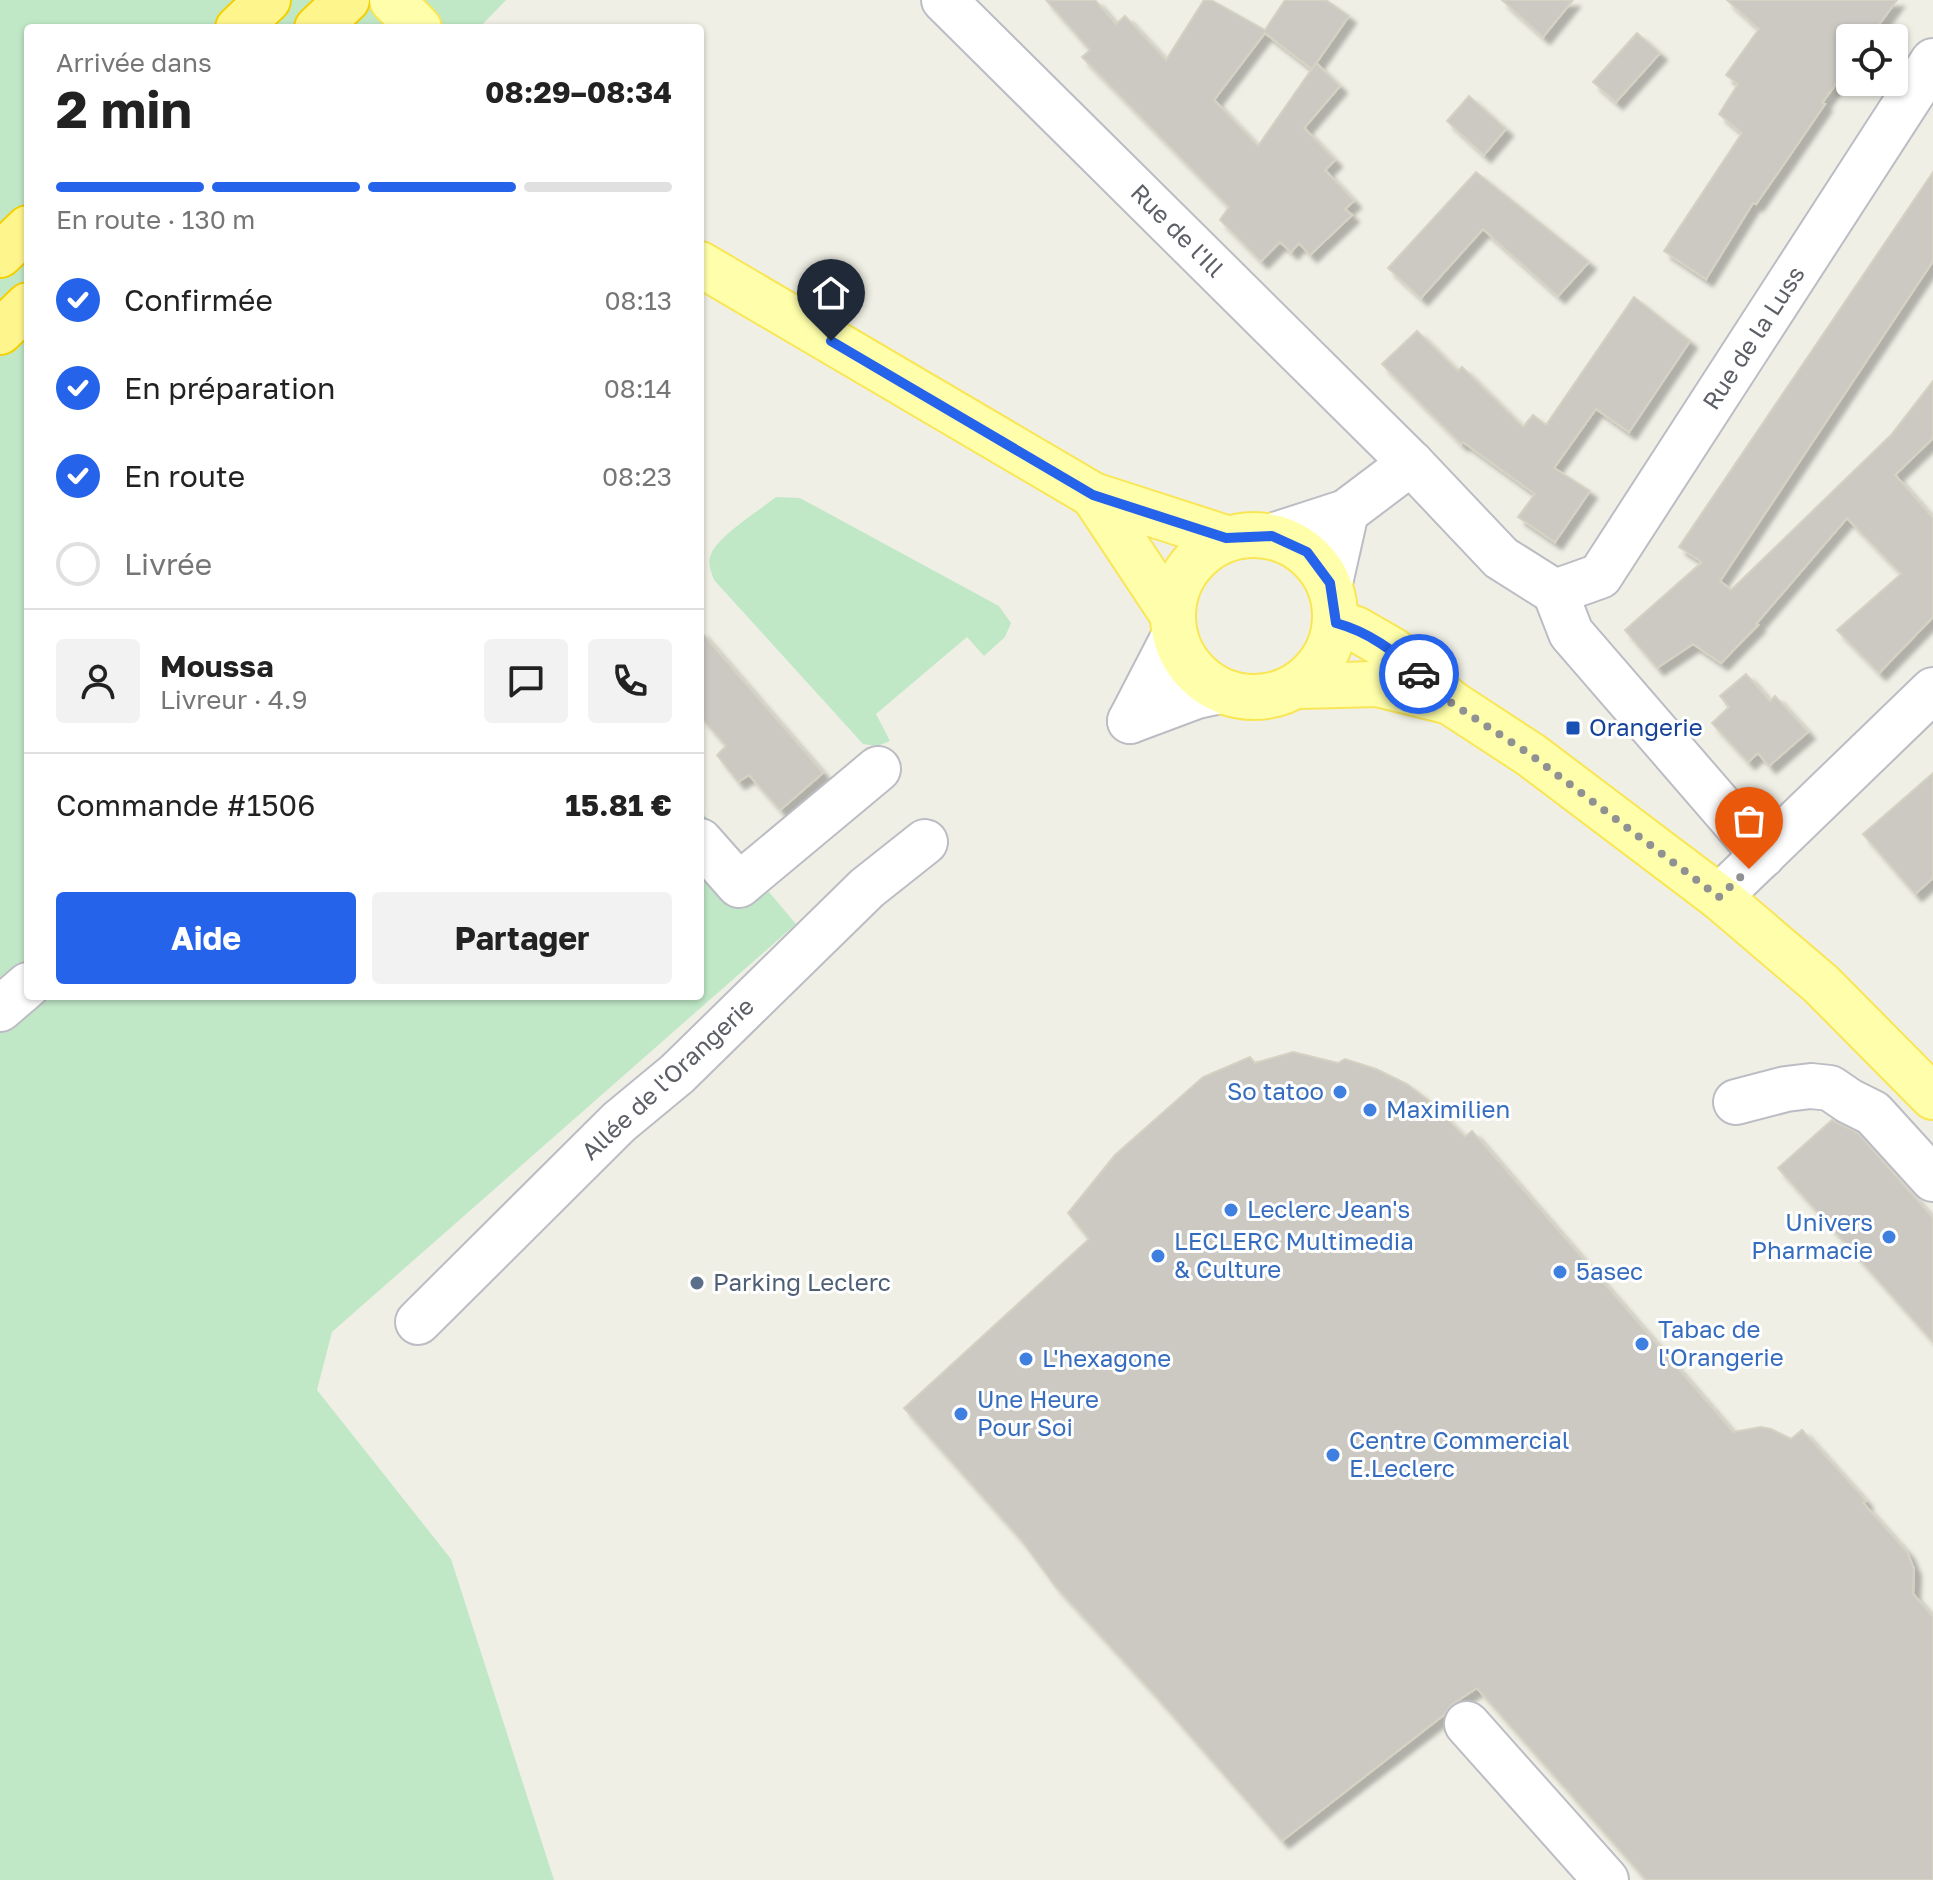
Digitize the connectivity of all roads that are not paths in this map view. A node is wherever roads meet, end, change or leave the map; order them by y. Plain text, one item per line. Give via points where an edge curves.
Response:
1 (268, 0) edge
2 (347, 0) edge
3 (392, 0) edge
4 (944, 0) edge
5 (242, 24) edge
6 (321, 24) edge
7 (415, 24) edge
8 (1933, 61) edge
9 (24, 232) edge
10 (0, 255) edge
11 (704, 266) edge
12 (24, 309) edge
13 (0, 332) edge
14 (1411, 463) junction
15 (1093, 495) junction
16 (1346, 512) junction
17 (1272, 536) junction
18 (1226, 538) junction
19 (1555, 592) junction
20 (1333, 603) junction
21 (1173, 625) junction
22 (1299, 686) junction
23 (1933, 690) edge
24 (1220, 691) junction
25 (1450, 702) junction
26 (878, 769) dead end
27 (925, 842) dead end
28 (704, 846) edge
29 (1763, 855) junction
30 (1719, 897) junction
31 (24, 988) edge
32 (0, 1009) edge
33 (1933, 1097) edge
34 (1736, 1102) dead end
35 (1933, 1179) edge
36 (418, 1322) dead end
37 (1467, 1724) dead end
38 (1606, 1880) edge

1 - 5 highway
2 - 6 highway
3 - 7 main road
4 - 14 street, Rue de l'Ill
8 - 19 street, Rue de la Luss via 1600,576
9 - 10 highway
11 - 15 main road
12 - 13 highway
14 - 16 street
14 - 19 street, Rue de l'Ill via 1501,558
15 - 18 main road
15 - 21 main road
16 - 17 street
16 - 20 street
17 - 18 main road
17 - 20 main road via 1307,552
18 - 21 main road via 1187,568
19 - 29 street via 1571,633
20 - 22 main road via 1325,659
20 - 25 main road via 1356,629 1394,651
21 - 24 main road via 1191,668
21 - 24 street via 1130,721
22 - 24 main road via 1260,699
22 - 25 main road via 1377,684
23 - 29 street
25 - 30 main road via 1531,755
26 - 28 street via 739,885
27 - 36 street, Allée de l'Orangerie via 867,888 677,1074 619,1122
29 - 30 street
30 - 33 main road via 1821,984
31 - 32 street
34 - 35 street via 1786,1089 1830,1088 1873,1113
37 - 38 street

